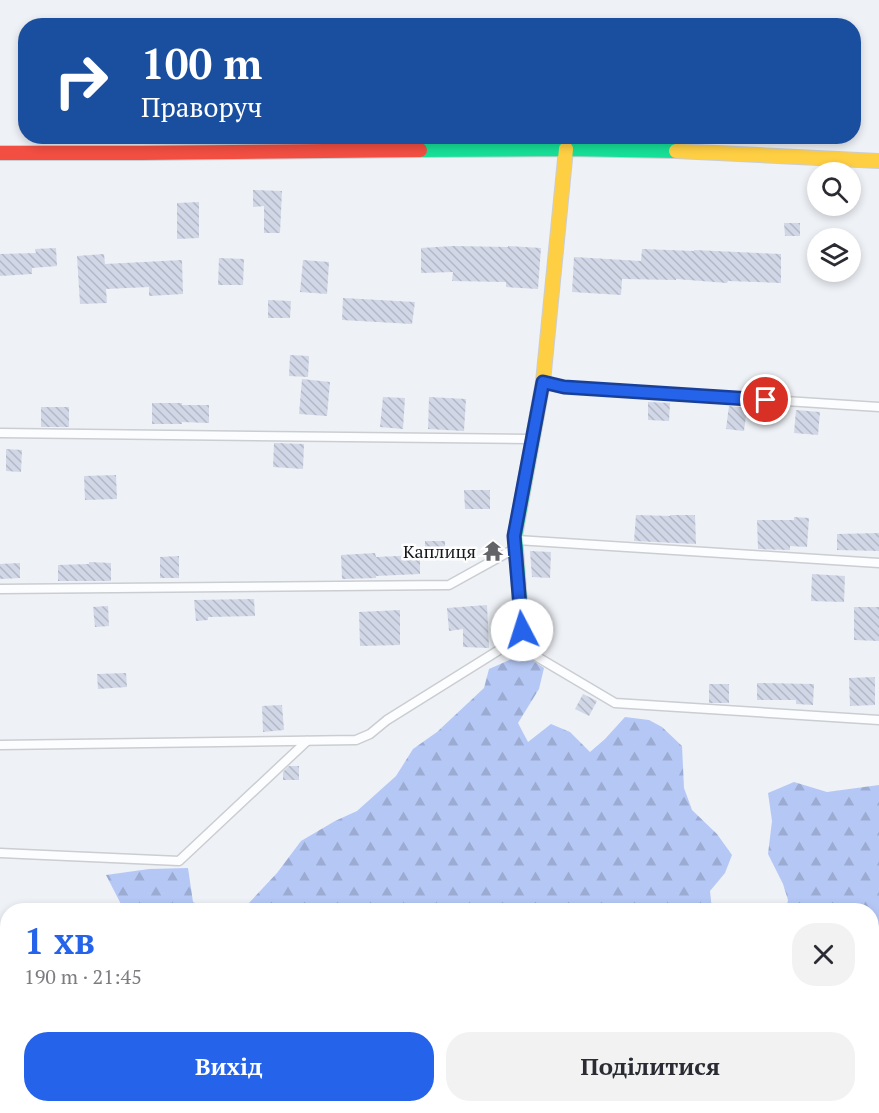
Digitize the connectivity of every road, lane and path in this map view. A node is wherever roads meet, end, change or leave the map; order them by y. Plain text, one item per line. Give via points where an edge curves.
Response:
1 (567, 149) junction
2 (0, 153) edge
3 (879, 161) edge
4 (543, 382) junction
5 (879, 407) edge
6 (0, 433) edge
7 (533, 439) junction
8 (515, 544) junction
9 (879, 563) edge
10 (0, 589) edge
11 (512, 642) junction
12 (879, 720) edge
13 (307, 741) junction
14 (0, 745) edge
15 (0, 853) edge

1 - 2 main road
1 - 3 main road
1 - 4 main road
4 - 5 lane via 564,387
4 - 7 main road
6 - 7 lane
7 - 8 main road
8 - 9 lane
8 - 10 lane via 450,585
8 - 11 main road via 522,630
11 - 12 lane via 615,703
11 - 13 lane via 370,734 356,740
13 - 14 lane
13 - 15 lane via 179,861

